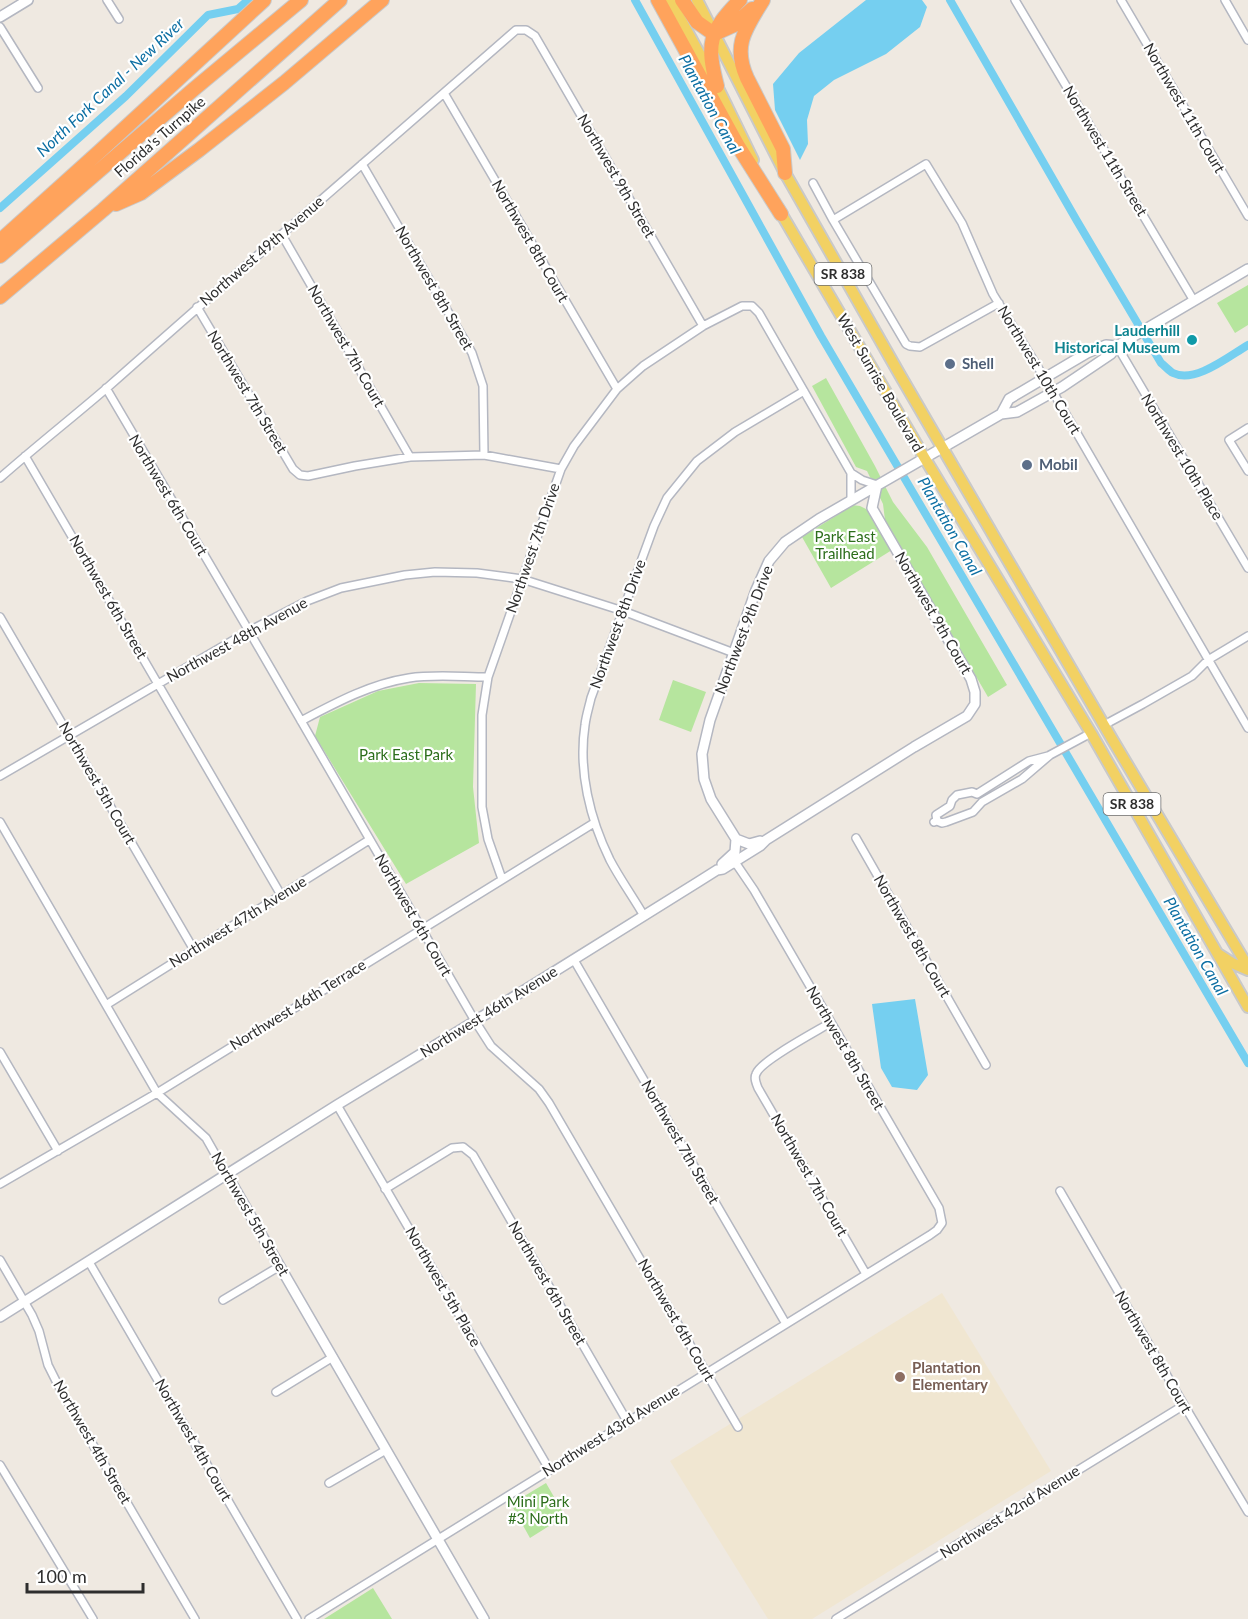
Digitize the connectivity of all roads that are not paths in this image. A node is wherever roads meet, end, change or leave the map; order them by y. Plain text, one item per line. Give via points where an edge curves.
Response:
1 (28, 0) edge
2 (107, 0) edge
3 (264, 0) edge
4 (301, 0) edge
5 (340, 0) edge
6 (382, 0) edge
7 (658, 0) edge
8 (670, 0) edge
9 (682, 0) edge
10 (697, 0) edge
11 (740, 0) edge
12 (763, 0) edge
13 (1015, 0) edge
14 (1121, 0) edge
15 (1225, 0) edge
16 (0, 17) edge
17 (119, 19) dead end
18 (0, 27) edge
19 (526, 30) joint
20 (714, 34) junction
21 (1248, 40) edge
22 (717, 86) junction
23 (38, 88) dead end
24 (444, 93) junction
25 (362, 164) junction
26 (785, 173) junction
27 (813, 183) dead end
28 (103, 210) junction
29 (781, 214) junction
30 (1248, 216) edge
31 (832, 220) junction
32 (282, 235) junction
33 (0, 241) edge
34 (0, 256) edge
35 (1248, 269) edge
36 (0, 297) edge
37 (1194, 301) junction
38 (999, 303) junction
39 (196, 307) junction
40 (703, 326) junction
41 (1117, 346) junction
42 (1045, 378) junction
43 (106, 388) junction
44 (617, 389) junction
45 (804, 391) junction
46 (1053, 392) junction
47 (1001, 414) junction
48 (1248, 429) edge
49 (943, 448) junction
50 (484, 455) junction
51 (25, 456) junction
52 (410, 457) junction
53 (924, 457) junction
54 (561, 469) junction
55 (1248, 471) edge
56 (851, 473) junction
57 (0, 478) edge
58 (878, 484) junction
59 (851, 500) junction
60 (872, 508) junction
61 (1248, 568) edge
62 (522, 579) junction
63 (623, 611) junction
64 (0, 616) edge
65 (249, 631) junction
66 (1248, 636) edge
67 (734, 653) junction
68 (1208, 660) junction
69 (488, 677) junction
70 (158, 684) junction
71 (1079, 713) junction
72 (301, 721) junction
73 (1104, 724) junction
74 (1248, 728) edge
75 (1091, 732) junction
76 (69, 735) junction
77 (1112, 739) junction
78 (1050, 755) junction
79 (0, 776) edge
80 (950, 806) junction
81 (956, 818) junction
82 (0, 822) edge
83 (594, 823) junction
84 (856, 837) dead end
85 (736, 839) junction
86 (369, 840) junction
87 (766, 840) junction
88 (747, 854) junction
89 (729, 862) junction
90 (744, 875) junction
91 (502, 879) junction
92 (281, 895) junction
93 (644, 916) junction
94 (422, 929) junction
95 (194, 950) junction
96 (1216, 952) junction
97 (574, 960) junction
98 (1248, 969) edge
99 (106, 1005) junction
100 (1248, 1007) edge
101 (475, 1022) junction
102 (830, 1023) junction
103 (0, 1052) edge
104 (986, 1065) dead end
105 (157, 1093) junction
106 (337, 1105) junction
107 (58, 1151) junction
108 (227, 1175) junction
109 (0, 1184) edge
110 (385, 1189) junction
111 (1060, 1191) dead end
112 (942, 1223) joint
113 (0, 1260) edge
114 (89, 1262) junction
115 (280, 1266) junction
116 (866, 1274) junction
117 (223, 1300) dead end
118 (25, 1302) junction
119 (0, 1317) edge
120 (786, 1324) junction
121 (333, 1357) junction
122 (706, 1373) junction
123 (276, 1392) dead end
124 (1184, 1405) junction
125 (627, 1421) junction
126 (738, 1427) dead end
127 (386, 1450) junction
128 (0, 1465) edge
129 (549, 1469) junction
130 (329, 1483) dead end
131 (1248, 1512) edge
132 (437, 1539) junction
133 (93, 1619) edge
134 (195, 1619) edge
135 (297, 1619) edge
136 (309, 1619) edge
137 (484, 1619) edge
138 (836, 1619) edge

1 - 16 street
2 - 17 street
3 - 33 highway
4 - 34 highway, Florida's Turnpike
5 - 28 highway, Florida's Turnpike
6 - 28 highway via 199,150 141,193
7 - 29 highway via 738,146
8 - 22 main road, West Sunrise Boulevard / SR 838
9 - 20 highway via 697,22
10 - 20 main road, West Sunrise Boulevard / SR 838
11 - 20 highway
12 - 20 highway via 735,25
12 - 26 highway via 745,30 740,57 783,149
13 - 37 street, Northwest 11th Street
14 - 30 street, Northwest 11th Court
15 - 21 street
18 - 23 street
19 - 24 street, Northwest 49th Avenue via 516,30
19 - 40 street, Northwest 9th Street via 535,36
20 - 22 highway via 710,50
20 - 26 main road, West Sunrise Boulevard / SR 838
22 - 29 main road, West Sunrise Boulevard / SR 838
24 - 25 street, Northwest 49th Avenue
24 - 44 street, Northwest 8th Court
25 - 32 street, Northwest 49th Avenue
25 - 50 street, Northwest 8th Street via 472,353 483,386
26 - 49 main road, West Sunrise Boulevard / SR 838
27 - 31 street
28 - 36 highway, Florida's Turnpike
29 - 53 main road, West Sunrise Boulevard / SR 838
31 - 38 street via 910,346 920,347
31 - 38 street, Northwest 10th Court via 926,164 962,222
32 - 39 street, Northwest 49th Avenue
32 - 52 street, Northwest 7th Court
35 - 37 street
37 - 41 street
38 - 42 street, Northwest 10th Court
39 - 43 street, Northwest 49th Avenue
39 - 52 street, Northwest 7th Street via 300,476
40 - 44 street, Northwest 7th Drive
40 - 45 street, Northwest 7th Drive via 742,306 752,306
41 - 42 street via 1106,345 1087,353
41 - 46 street
41 - 61 street, Northwest 10th Place
42 - 46 street, Northwest 10th Court
42 - 47 street via 1009,399
43 - 51 street, Northwest 49th Avenue
43 - 65 street, Northwest 6th Court
44 - 54 street, Northwest 7th Drive
45 - 56 street
45 - 63 street, Northwest 8th Drive via 735,432 697,461 667,498
46 - 47 street via 1017,412
46 - 68 street, Northwest 10th Court
47 - 49 street
48 - 55 street via 1228,440
49 - 53 street
49 - 73 main road, West Sunrise Boulevard / SR 838
50 - 52 street
50 - 54 street
51 - 57 street, Northwest 49th Avenue
51 - 70 street, Northwest 6th Street
53 - 58 street, Northwest 9th Drive
53 - 71 main road, West Sunrise Boulevard / SR 838
54 - 62 street, Northwest 7th Drive
56 - 58 street
56 - 59 street
58 - 59 street, Northwest 9th Drive
58 - 60 street
59 - 60 street
59 - 67 street, Northwest 9th Drive via 785,542 769,561
60 - 87 street, Northwest 9th Court via 971,679 975,705 967,716
62 - 63 street, Northwest 48th Avenue
62 - 65 street, Northwest 48th Avenue via 435,572 372,581 307,601
62 - 69 street, Northwest 7th Drive
63 - 67 street, Northwest 48th Avenue
63 - 83 street, Northwest 8th Drive via 591,698 585,726 583,759
64 - 76 street, Northwest 5th Court
65 - 70 street, Northwest 48th Avenue
65 - 72 street, Northwest 6th Court
66 - 68 street
67 - 85 street, Northwest 9th Drive via 702,754 704,779 711,798
68 - 73 street via 1192,676
68 - 74 street, Northwest 10th Court
69 - 72 street via 409,678 341,700
69 - 91 street, Northwest 7th Drive via 482,715 482,807
70 - 76 street, Northwest 48th Avenue
70 - 92 street, Northwest 6th Street
71 - 73 main road
71 - 75 main road, West Sunrise Boulevard / SR 838
72 - 86 street, Northwest 6th Court
73 - 77 main road, West Sunrise Boulevard / SR 838
75 - 77 main road via 1100,731
75 - 78 street
75 - 96 main road, West Sunrise Boulevard / SR 838
76 - 79 street, Northwest 48th Avenue
76 - 95 street, Northwest 5th Court
77 - 98 main road, West Sunrise Boulevard / SR 838
78 - 80 street via 1029,761 977,794 957,795
78 - 81 street via 973,812
80 - 81 street
80 - 81 street via 936,814 935,821
82 - 99 street, Northwest 5th Street
83 - 91 street, Northwest 46th Terrace
83 - 93 street, Northwest 8th Drive
84 - 104 street, Northwest 8th Court
85 - 87 street via 749,844
85 - 89 street
86 - 92 street, Northwest 47th Avenue
86 - 94 street, Northwest 6th Court
87 - 88 street
88 - 89 street
88 - 90 street via 742,864
89 - 90 street, Northwest 8th Street
89 - 93 street, Northwest 46th Avenue
90 - 102 street, Northwest 8th Street
91 - 94 street, Northwest 46th Terrace
92 - 95 street, Northwest 47th Avenue
93 - 97 street, Northwest 46th Avenue
94 - 101 street, Northwest 6th Court
94 - 105 street, Northwest 46th Terrace
95 - 99 street, Northwest 47th Avenue
96 - 98 main road
96 - 100 main road, West Sunrise Boulevard / SR 838
97 - 101 street, Northwest 46th Avenue
97 - 120 street, Northwest 7th Street
99 - 105 street, Northwest 5th Street
101 - 106 street, Northwest 46th Avenue
101 - 122 street, Northwest 6th Court via 491,1046 549,1102
102 - 112 street, Northwest 8th Street via 939,1208
102 - 116 street, Northwest 7th Court via 764,1064 755,1075 758,1088
103 - 107 street
105 - 107 street, Northwest 46th Terrace
105 - 108 street, Northwest 5th Street via 206,1138
106 - 108 street, Northwest 46th Avenue
106 - 110 street, Northwest 5th Place
107 - 109 street, Northwest 46th Terrace
108 - 114 street, Northwest 46th Avenue
108 - 115 street, Northwest 5th Street
110 - 125 street, Northwest 6th Street via 452,1148 463,1147 473,1155
110 - 129 street, Northwest 5th Place
111 - 124 street, Northwest 8th Court
112 - 116 street, Northwest 43rd Avenue via 930,1235
113 - 118 street, Northwest 4th Street
114 - 118 street, Northwest 46th Avenue
114 - 135 street, Northwest 4th Court
115 - 117 street
115 - 121 street, Northwest 5th Street
116 - 120 street, Northwest 43rd Avenue
118 - 119 street, Northwest 46th Avenue
118 - 134 street, Northwest 4th Street via 58,1385
120 - 122 street, Northwest 43rd Avenue
121 - 123 street
121 - 127 street, Northwest 5th Street
122 - 125 street, Northwest 43rd Avenue
122 - 126 street, Northwest 6th Court
124 - 131 street, Northwest 8th Court
124 - 138 street, Northwest 42nd Avenue
125 - 129 street, Northwest 43rd Avenue
127 - 130 street
127 - 132 street, Northwest 5th Street
128 - 133 street
129 - 132 street, Northwest 43rd Avenue
132 - 136 street, Northwest 43rd Avenue
132 - 137 street, Northwest 5th Street

